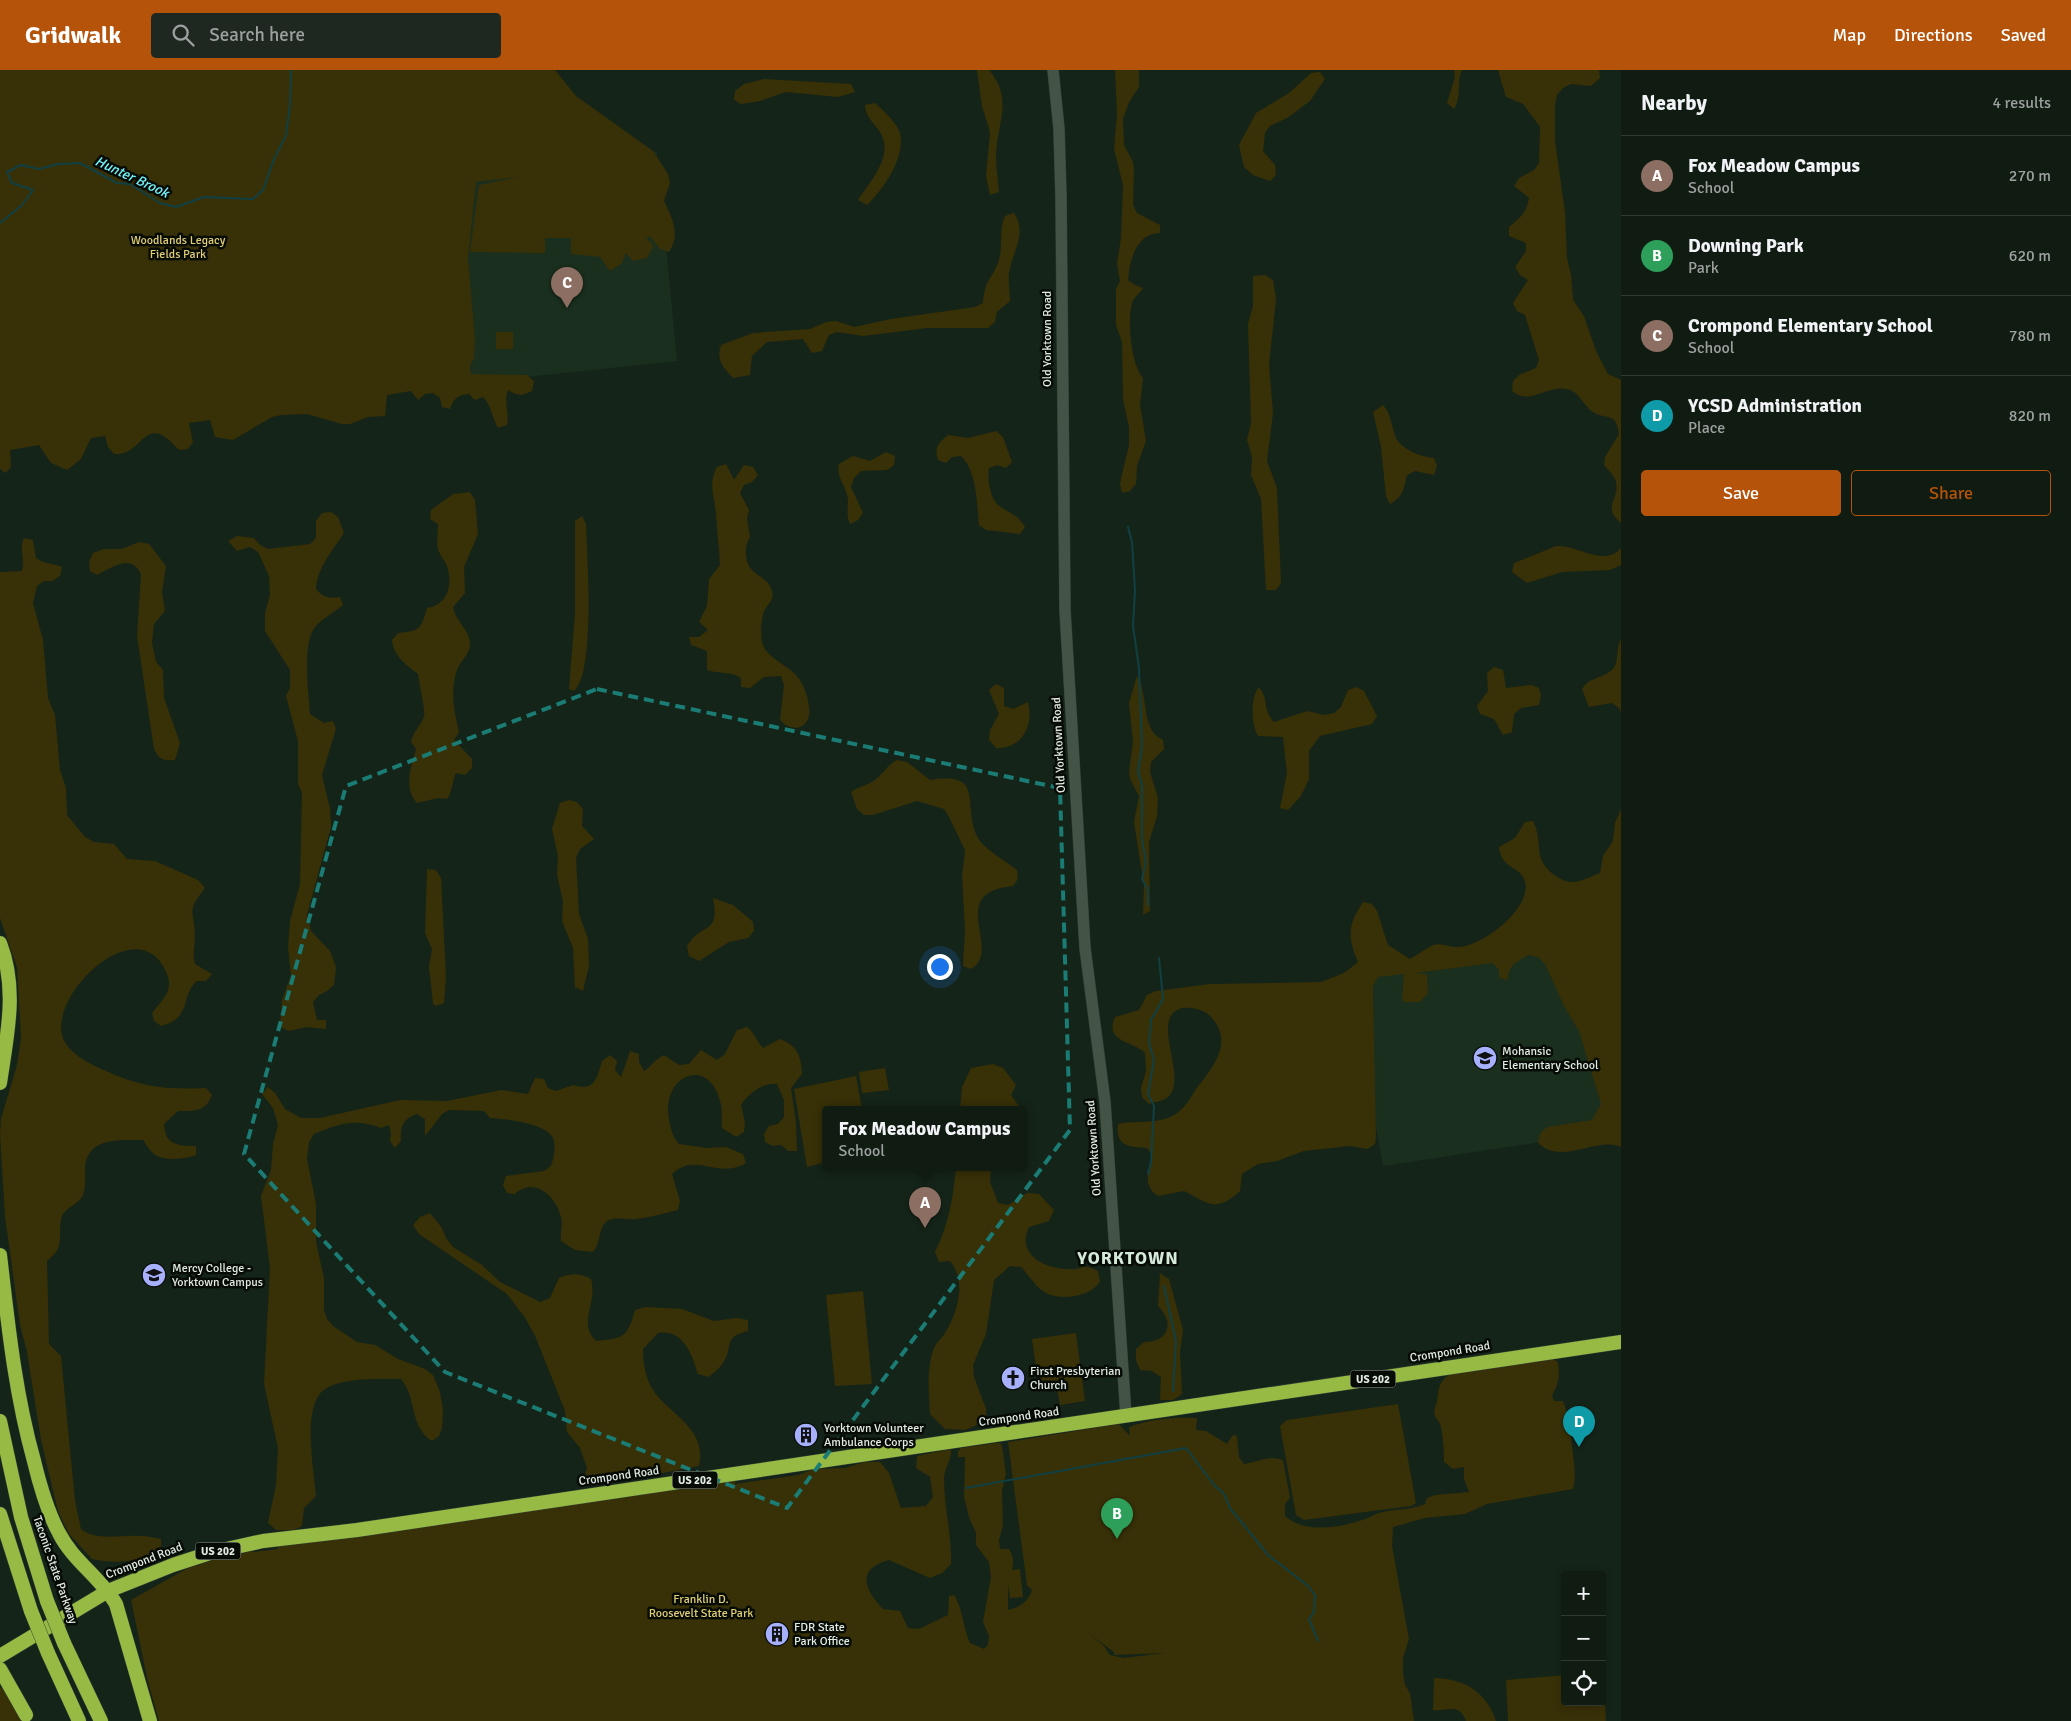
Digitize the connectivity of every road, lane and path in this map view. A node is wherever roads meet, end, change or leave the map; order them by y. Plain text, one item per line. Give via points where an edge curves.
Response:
1 (1053, 70) edge
2 (0, 943) edge
3 (0, 976) edge
4 (0, 1032) edge
5 (0, 1083) edge
6 (0, 1254) edge
7 (1621, 1342) edge
8 (1126, 1416) junction
9 (0, 1421) edge
10 (0, 1514) edge
11 (108, 1591) junction
12 (0, 1656) edge
13 (0, 1669) edge
14 (0, 1682) edge
15 (28, 1718) edge
16 (79, 1721) edge
17 (101, 1721) edge
18 (150, 1721) edge

1 - 8 main road, Old Yorktown Road via 1061,197 1065,610 1085,948 1105,1102
2 - 5 highway via 8,970 11,1002
3 - 4 highway via 3,1002
6 - 11 highway via 16,1382 42,1491 66,1546
7 - 8 highway, Crompond Road / US 202
8 - 11 highway, Crompond Road / US 202 via 357,1530 263,1540 192,1558
9 - 17 highway, Taconic State Parkway, bridge via 21,1517 47,1601
10 - 16 highway, bridge via 31,1611
11 - 12 highway, Crompond Road / US 202
11 - 18 highway via 116,1604
13 - 15 highway
14 - 15 highway

